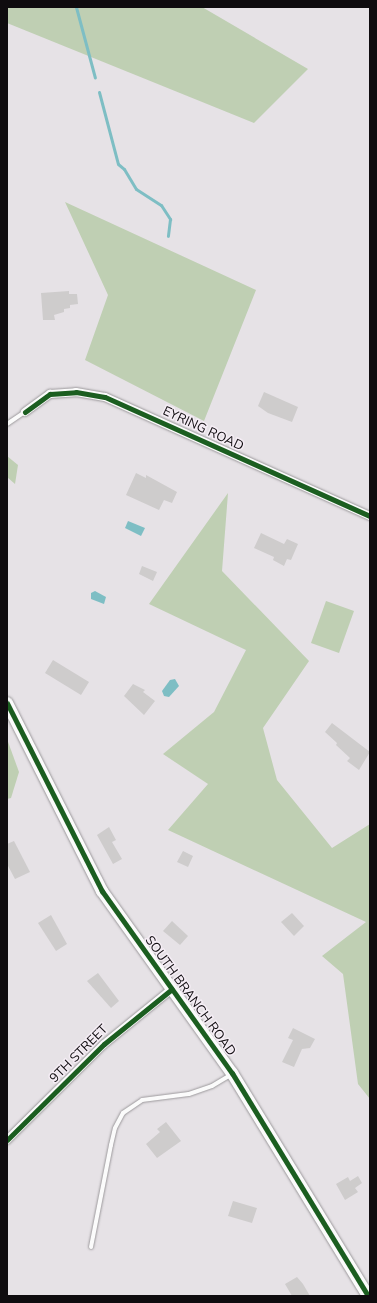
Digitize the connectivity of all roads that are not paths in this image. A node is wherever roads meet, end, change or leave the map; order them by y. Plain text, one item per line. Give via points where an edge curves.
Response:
1 (26, 412) joint
2 (7, 424) edge
3 (370, 516) edge
4 (7, 703) edge
5 (172, 989) junction
6 (232, 1073) junction
7 (7, 1140) edge
8 (91, 1247) dead end
9 (368, 1296) edge

1 - 2 lane
1 - 3 street, EYRING ROAD via 50,394 76,392 105,397
4 - 5 street, SOUTH BRANCH ROAD via 102,891
5 - 6 street, SOUTH BRANCH ROAD
5 - 7 street, 9TH STREET via 110,1038
6 - 8 lane via 212,1086 189,1094 142,1100 123,1113 112,1140
6 - 9 street, SOUTH BRANCH ROAD

